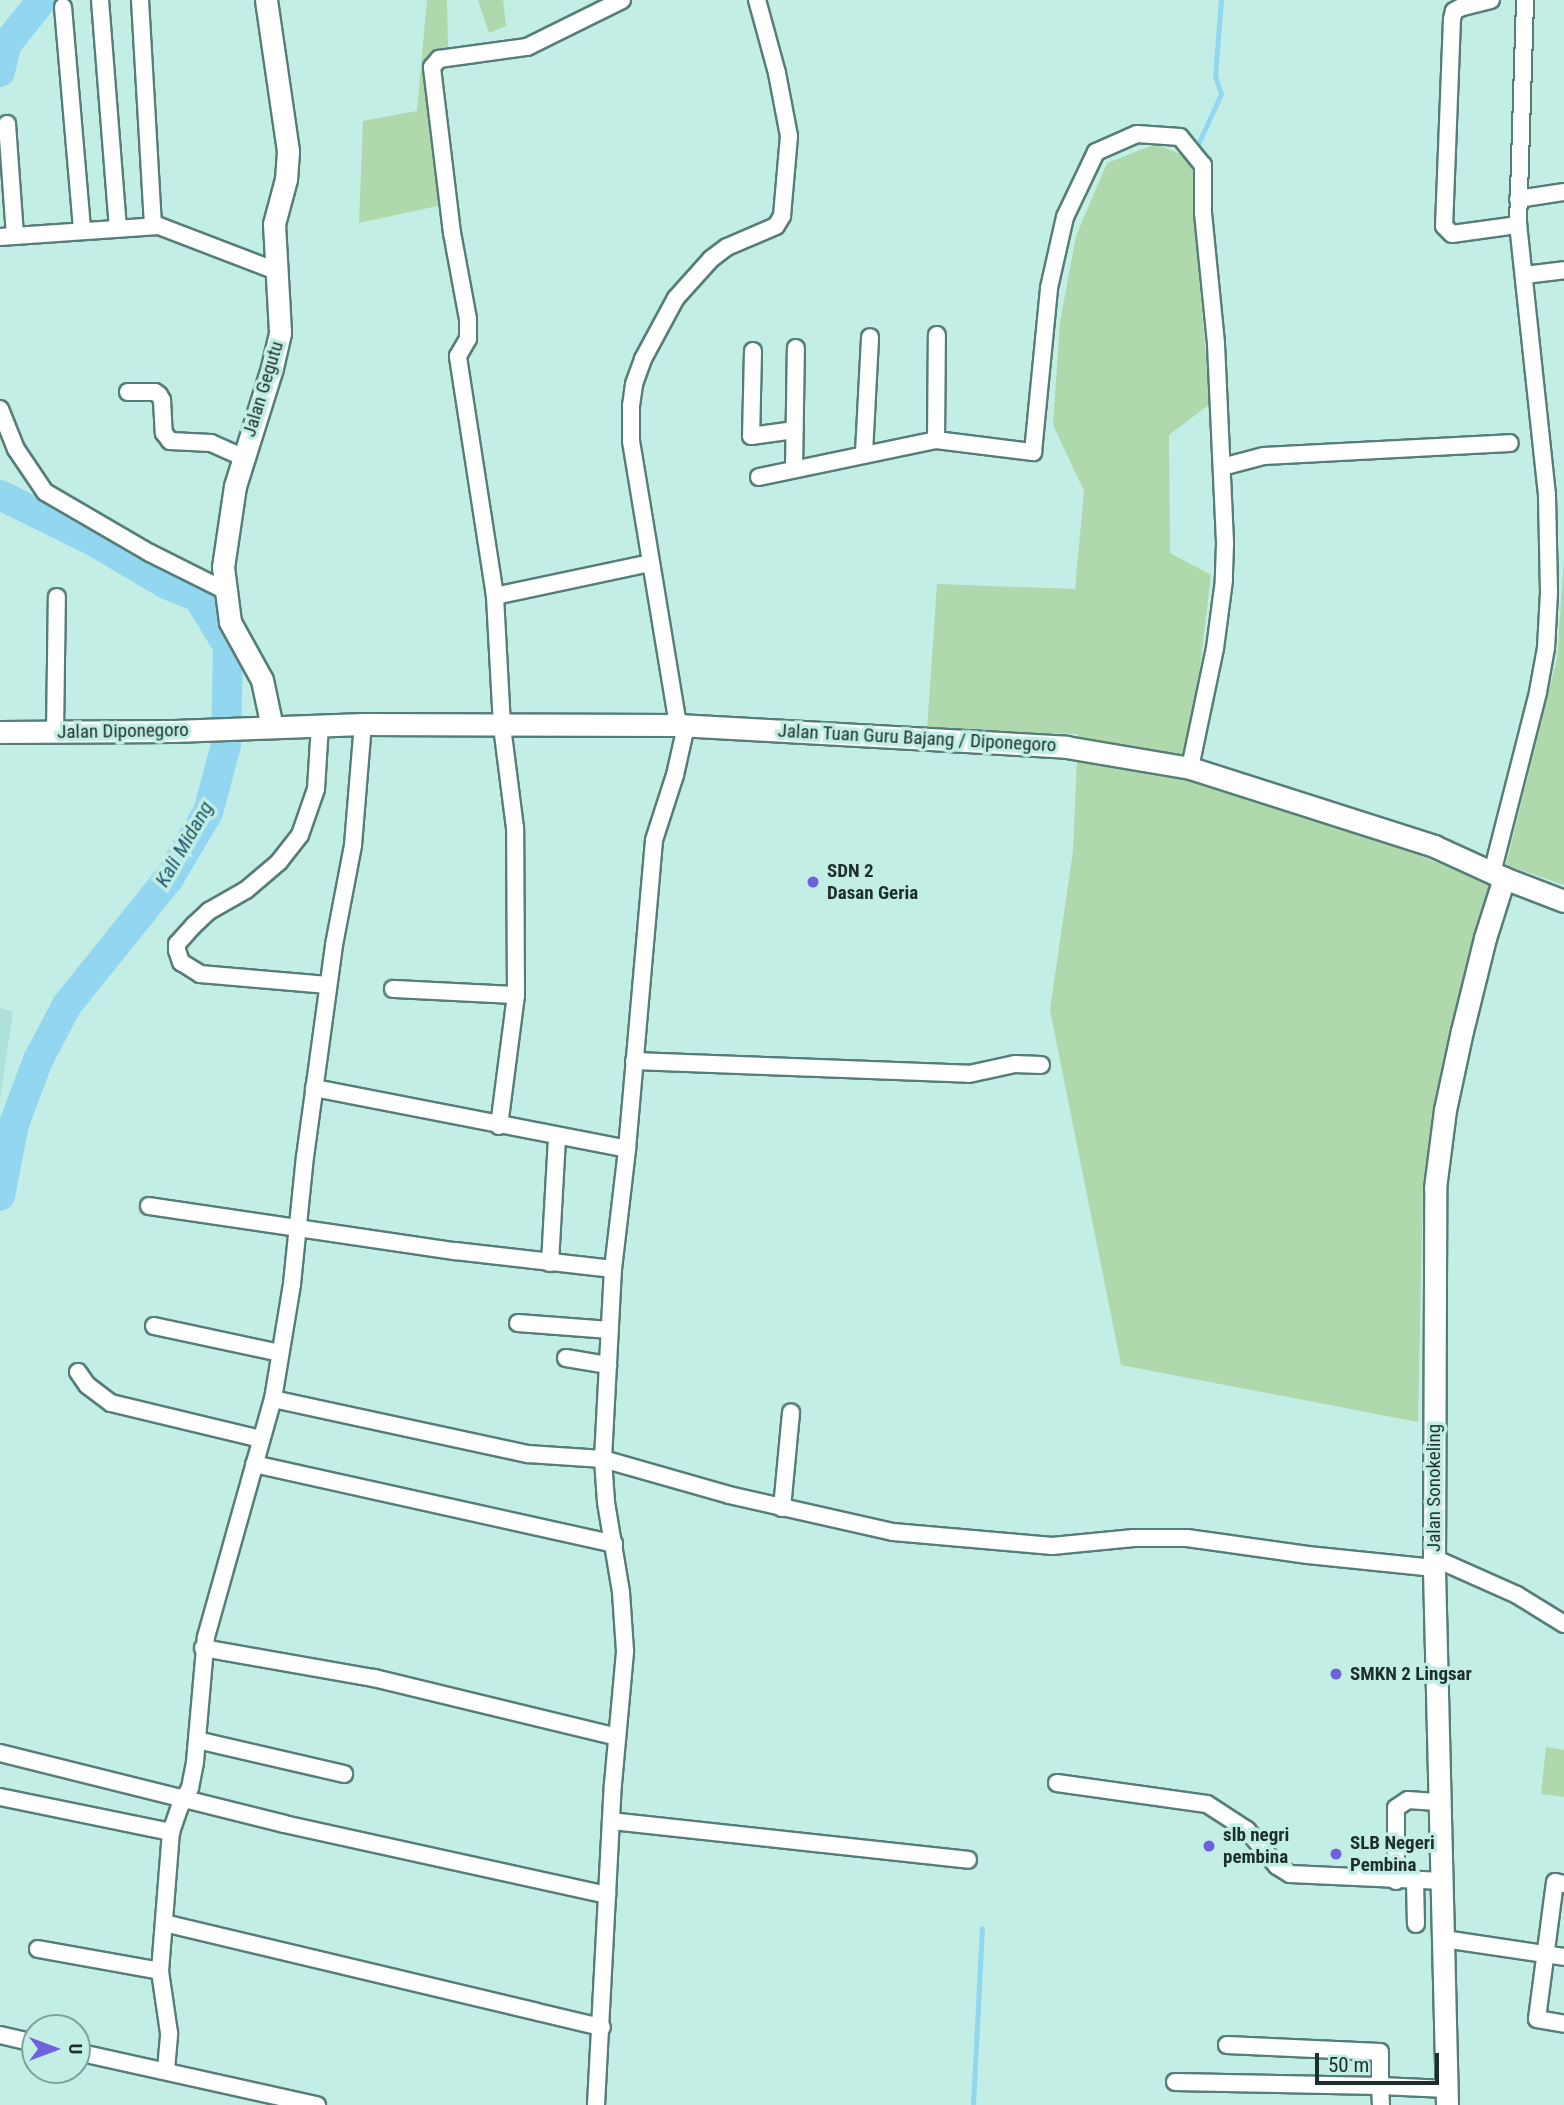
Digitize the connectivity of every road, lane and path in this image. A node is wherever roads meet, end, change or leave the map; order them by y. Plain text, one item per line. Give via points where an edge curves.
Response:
1 (100, 0) edge
2 (140, 0) edge
3 (266, 0) edge
4 (622, 0) edge
5 (757, 0) edge
6 (1491, 0) edge
7 (1525, 0) edge
8 (63, 7) dead end
9 (6, 124) dead end
10 (1564, 192) edge
11 (1518, 199) junction
12 (1518, 225) junction
13 (153, 226) junction
14 (118, 227) junction
15 (82, 230) junction
16 (8, 237) edge
17 (1564, 270) edge
18 (276, 271) junction
19 (1525, 275) junction
20 (937, 335) dead end
21 (870, 337) dead end
22 (796, 348) dead end
23 (753, 351) dead end
24 (128, 392) dead end
25 (0, 409) edge
26 (795, 430) junction
27 (936, 440) junction
28 (1510, 443) dead end
29 (864, 453) junction
30 (243, 457) junction
31 (1222, 467) junction
32 (794, 469) junction
33 (759, 477) dead end
34 (650, 564) junction
35 (224, 590) junction
36 (495, 596) junction
37 (57, 597) dead end
38 (363, 724) junction
39 (320, 725) junction
40 (682, 725) junction
41 (502, 726) junction
42 (272, 727) junction
43 (246, 729) joint
44 (0, 732) edge
45 (55, 732) junction
46 (1190, 768) junction
47 (1498, 875) junction
48 (1564, 901) edge
49 (328, 985) junction
50 (393, 989) dead end
51 (516, 995) junction
52 (634, 1061) junction
53 (1041, 1065) dead end
54 (314, 1088) junction
55 (499, 1126) junction
56 (557, 1137) junction
57 (628, 1149) junction
58 (149, 1206) dead end
59 (298, 1227) junction
60 (551, 1263) junction
61 (613, 1269) junction
62 (518, 1323) dead end
63 (154, 1326) dead end
64 (610, 1330) junction
65 (280, 1353) junction
66 (566, 1358) dead end
67 (608, 1365) junction
68 (78, 1372) dead end
69 (273, 1399) junction
70 (791, 1412) dead end
71 (261, 1439) junction
72 (603, 1459) junction
73 (254, 1465) junction
74 (782, 1508) junction
75 (614, 1544) junction
76 (1434, 1563) junction
77 (1564, 1623) edge
78 (203, 1648) junction
79 (617, 1737) junction
80 (197, 1740) junction
81 (0, 1753) edge
82 (344, 1774) dead end
83 (1056, 1783) dead end
84 (0, 1797) edge
85 (184, 1800) junction
86 (1440, 1802) junction
87 (611, 1821) junction
88 (171, 1832) junction
89 (968, 1860) dead end
90 (1396, 1881) junction
91 (1415, 1881) junction
92 (1443, 1881) junction
93 (1564, 1884) edge
94 (607, 1895) junction
95 (164, 1923) junction
96 (1416, 1924) dead end
97 (1444, 1939) junction
98 (37, 1949) dead end
99 (1544, 1954) junction
100 (1564, 1957) edge
101 (160, 1971) junction
102 (1564, 2024) edge
103 (602, 2027) junction
104 (0, 2035) edge
105 (21, 2040) edge
106 (1227, 2045) dead end
107 (91, 2055) edge
108 (166, 2070) junction
109 (1175, 2082) dead end
110 (1380, 2086) junction
111 (1447, 2097) edge
112 (317, 2105) edge
113 (596, 2105) edge
114 (1381, 2105) edge

1 - 14 street
2 - 13 street
3 - 18 street, Jalan Gegutu via 288,151 274,224
4 - 36 street via 527,47 439,60 432,67 452,233 468,319 468,339 459,352 459,362
5 - 34 street via 789,136 785,200 776,226 727,247 696,274 676,298 643,359 634,384 631,441
6 - 12 street via 1454,11 1445,230 1463,233
7 - 11 street
8 - 15 street
9 - 16 street
10 - 11 street
11 - 12 street
12 - 19 street
13 - 14 street
13 - 18 street
14 - 15 street
15 - 16 street
17 - 19 street
18 - 30 street, Jalan Gegutu via 280,333
19 - 47 street via 1547,495 1549,592 1546,648
20 - 27 street
21 - 29 street
22 - 26 street
23 - 26 street via 751,436
24 - 30 street via 159,395 164,433 170,441 211,443
25 - 35 street via 16,449 45,492
26 - 32 street
27 - 29 street
27 - 31 street via 1033,452 1049,288 1065,217 1096,152 1137,134 1180,137 1203,165
28 - 31 street via 1264,456
29 - 32 street
30 - 35 street, Jalan Gegutu via 225,540
31 - 46 street via 1224,580 1209,685
32 - 33 street
34 - 36 street
34 - 40 street
35 - 42 street, Jalan Gegutu via 230,622 266,692
36 - 41 street
37 - 45 street
38 - 39 street, Jalan Tuan Guru Bajang / Diponegoro
38 - 41 street, Jalan Tuan Guru Bajang / Diponegoro
38 - 49 street via 353,845
39 - 42 street, Jalan Tuan Guru Bajang / Diponegoro
39 - 49 street via 316,789 300,835 279,862 194,925 177,950 181,962 200,974
40 - 41 street, Jalan Tuan Guru Bajang / Diponegoro
40 - 46 street, Jalan Tuan Guru Bajang / Diponegoro via 1066,747
40 - 52 street via 675,775 654,840
41 - 51 street via 515,828
42 - 43 street, Jalan Tuan Guru Bajang / Diponegoro
43 - 45 street, Jalan Diponegoro
44 - 45 street, Jalan Diponegoro
46 - 47 street, Jalan Tuan Guru Bajang / Diponegoro via 1423,842
47 - 48 street, Jalan Tuan Guru Bajang / Diponegoro
47 - 76 street, Jalan Sonokeling via 1445,1110 1435,1188
49 - 54 street
50 - 51 street
51 - 55 street
52 - 53 street via 969,1074 1015,1064
52 - 57 street
54 - 55 street
54 - 59 street
55 - 56 street
56 - 57 street
56 - 60 street
57 - 61 street
58 - 59 street
59 - 60 street
59 - 65 street
60 - 61 street
61 - 64 street
62 - 64 street
63 - 65 street
64 - 67 street
65 - 69 street
66 - 67 street
67 - 72 street
68 - 71 street via 111,1403
69 - 71 street
69 - 72 street via 528,1454
70 - 74 street
71 - 73 street
72 - 74 street
72 - 75 street
73 - 75 street
73 - 78 street
74 - 76 street via 893,1532 1035,1545 1187,1538 1308,1555
75 - 79 street via 625,1651
76 - 77 street via 1517,1595
76 - 86 street, Jalan Sonokeling
78 - 79 street via 374,1678
78 - 80 street
79 - 87 street
80 - 82 street
80 - 85 street
81 - 85 street
83 - 90 street via 1207,1804 1247,1830 1277,1866 1290,1874
84 - 88 street
85 - 88 street
85 - 94 street
86 - 90 street via 1408,1800 1396,1808
86 - 92 street, Jalan Sonokeling
87 - 89 street
87 - 94 street
88 - 95 street
90 - 91 street
91 - 92 street
91 - 96 street
92 - 97 street, Jalan Sonokeling
93 - 99 street via 1555,1882
94 - 103 street
95 - 101 street
95 - 103 street
97 - 99 street
97 - 111 street, Jalan Sonokeling
98 - 101 street
99 - 100 street
99 - 102 street via 1537,2019
101 - 108 street via 168,2024
103 - 113 street
104 - 105 street
106 - 110 street via 1380,2052
107 - 108 street
108 - 112 street
109 - 110 street
110 - 111 street
110 - 114 street

